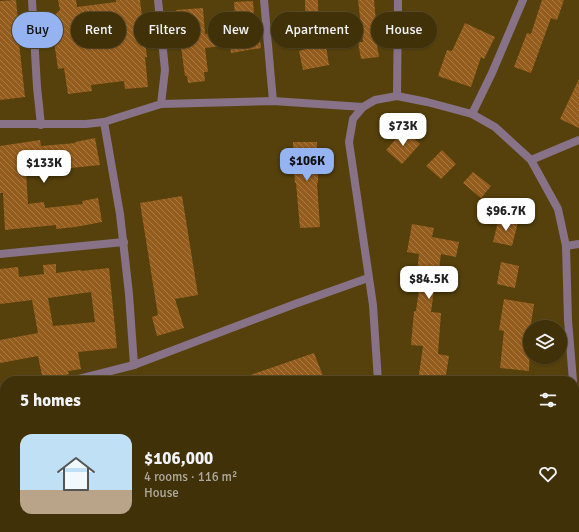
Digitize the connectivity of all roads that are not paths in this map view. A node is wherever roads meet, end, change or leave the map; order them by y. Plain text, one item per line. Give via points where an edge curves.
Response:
1 (32, 0) edge
2 (158, 0) edge
3 (264, 0) edge
4 (398, 0) edge
5 (523, 0) edge
6 (397, 96) junction
7 (273, 101) junction
8 (161, 104) junction
9 (363, 106) junction
10 (472, 114) junction
11 (104, 122) junction
12 (0, 124) edge
13 (41, 125) junction
14 (579, 140) edge
15 (531, 160) junction
16 (124, 242) junction
17 (579, 244) edge
18 (566, 246) junction
19 (0, 254) edge
20 (368, 278) junction
21 (134, 365) junction
22 (91, 376) edge
23 (378, 376) edge
24 (573, 376) edge

1 - 13 street
2 - 8 street via 165,70
3 - 7 street
4 - 6 street
5 - 10 street
6 - 9 street via 375,100
6 - 10 street
7 - 8 street
7 - 9 street
8 - 11 street
9 - 20 street via 353,120 349,142
10 - 15 street via 495,127
11 - 13 street
11 - 16 street
12 - 13 street
14 - 15 street
15 - 18 street via 558,208
16 - 19 street
16 - 21 street
17 - 18 street
18 - 24 street
20 - 21 street
20 - 23 street via 373,305
21 - 22 street

